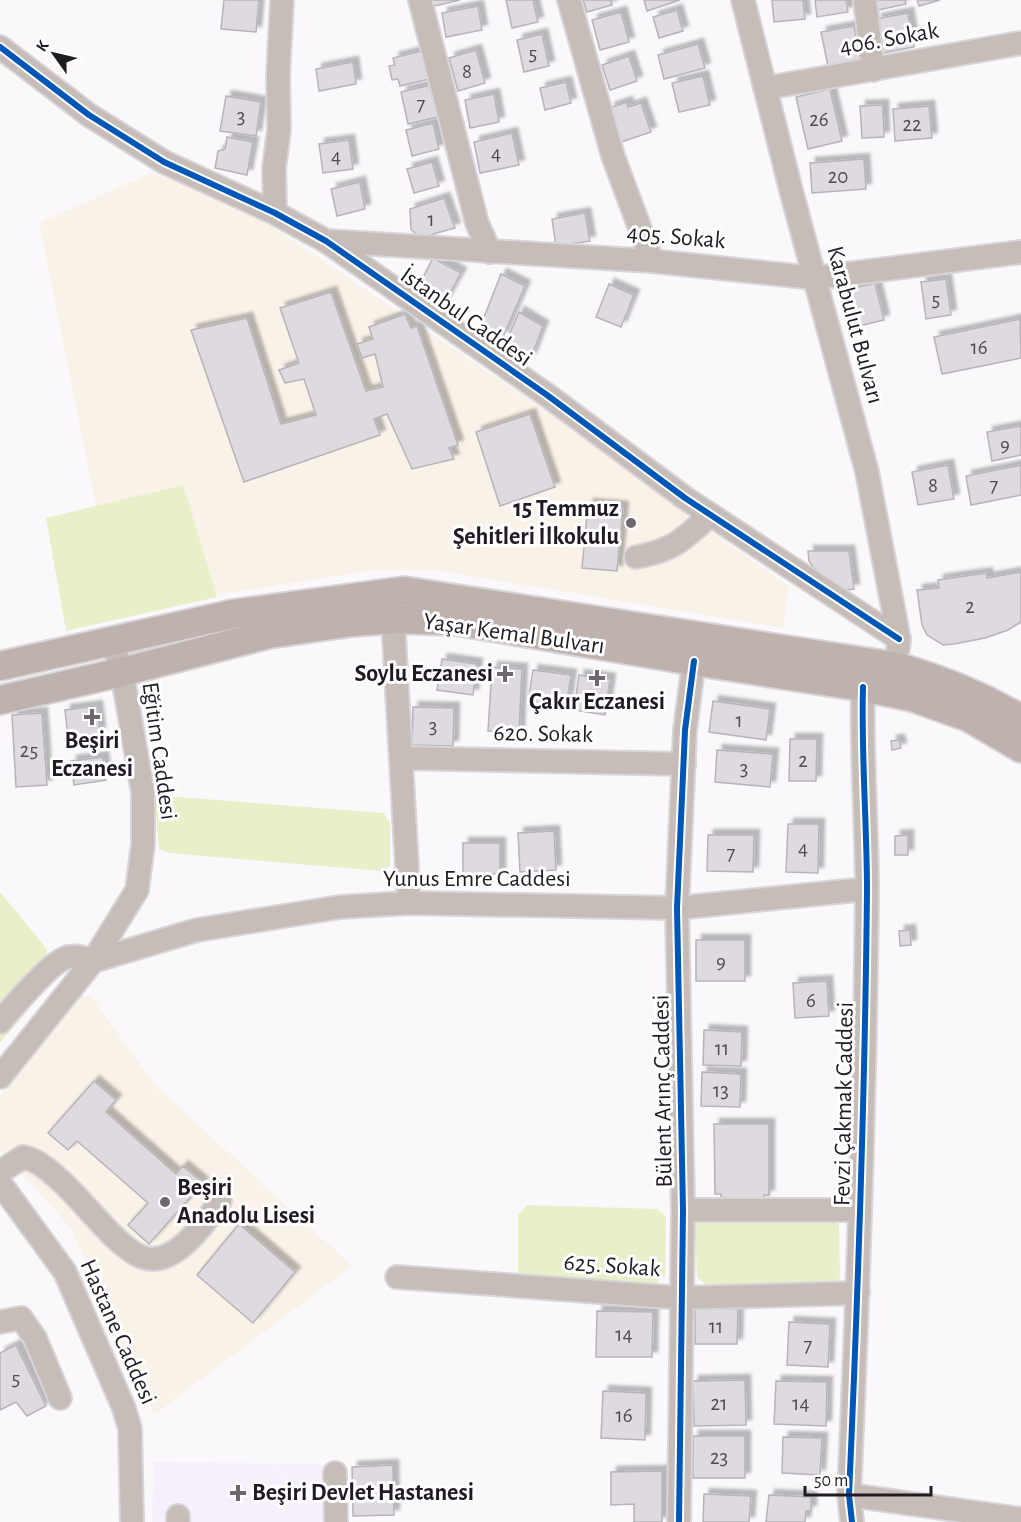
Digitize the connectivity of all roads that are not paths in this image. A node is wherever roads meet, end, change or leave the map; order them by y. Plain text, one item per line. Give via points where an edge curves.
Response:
1 (282, 0) edge
2 (420, 0) edge
3 (569, 0) edge
4 (743, 0) edge
5 (865, 0) edge
6 (1021, 43) edge
7 (0, 46) edge
8 (873, 70) junction
9 (765, 88) junction
10 (276, 213) junction
11 (326, 241) junction
12 (490, 252) junction
13 (1021, 252) edge
14 (652, 261) junction
15 (814, 278) junction
16 (710, 515) junction
17 (636, 557) dead end
18 (393, 619) junction
19 (898, 639) junction
20 (112, 640) junction
21 (694, 661) junction
22 (0, 666) edge
23 (898, 667) junction
24 (122, 672) junction
25 (863, 687) junction
26 (0, 700) edge
27 (1021, 719) edge
28 (1021, 748) edge
29 (401, 758) junction
30 (684, 765) junction
31 (867, 889) junction
32 (409, 903) junction
33 (677, 908) junction
34 (93, 961) junction
35 (0, 1022) edge
36 (0, 1077) edge
37 (0, 1172) edge
38 (0, 1183) edge
39 (220, 1201) dead end
40 (683, 1210) junction
41 (860, 1210) junction
42 (397, 1277) dead end
43 (858, 1293) junction
44 (682, 1298) junction
45 (0, 1322) edge
46 (60, 1398) dead end
47 (335, 1473) dead end
48 (849, 1495) junction
49 (1021, 1519) edge
50 (132, 1522) edge
51 (336, 1522) edge
52 (679, 1522) edge
53 (852, 1522) edge

1 - 10 street via 279,130 274,168
2 - 12 street via 477,223
3 - 14 street via 613,156
4 - 9 street, Karabulut Bulvarı
5 - 8 street
6 - 8 street, 406. Sokak
7 - 10 street, İstanbul Caddesi via 89,115 164,162
8 - 9 street, 406. Sokak
9 - 15 street, Karabulut Bulvarı
10 - 11 street, İstanbul Caddesi
11 - 12 street, 405. Sokak
11 - 16 street, İstanbul Caddesi via 547,395
12 - 14 street, 405. Sokak
13 - 15 street, 405. Sokak
14 - 15 street, 405. Sokak
15 - 19 street, Karabulut Bulvarı via 867,472
16 - 17 street via 680,543 657,554
16 - 19 street, İstanbul Caddesi
18 - 21 main road, Yaşar Kemal Bulvarı via 456,621
18 - 24 main road, Yaşar Kemal Bulvarı via 269,634
18 - 29 street
19 - 23 street, Karabulut Bulvarı
20 - 22 main road, Yaşar Kemal Bulvarı
20 - 23 main road, Yaşar Kemal Bulvarı via 233,614 404,591
20 - 24 street, Eğitim Caddesi
21 - 25 main road, Yaşar Kemal Bulvarı
21 - 30 street, Bülent Arınç Caddesi
23 - 27 main road, Yaşar Kemal Bulvarı via 946,681
24 - 26 main road, Yaşar Kemal Bulvarı
24 - 34 street, Eğitim Caddesi via 143,793 143,844 137,890
25 - 28 main road, Yaşar Kemal Bulvarı via 968,717
25 - 31 street, Fevzi Çakmak Caddesi
29 - 30 street, 620. Sokak
29 - 32 street
30 - 33 street, Bülent Arınç Caddesi
31 - 33 street, Yunus Emre Caddesi
31 - 41 street, Fevzi Çakmak Caddesi
32 - 33 street, Yunus Emre Caddesi
32 - 34 street, Yunus Emre Caddesi via 340,907 197,930
33 - 40 street, Bülent Arınç Caddesi
34 - 35 street via 67,956 17,1001
34 - 36 street, Eğitim Caddesi
37 - 39 street via 23,1157 36,1160 68,1185 121,1243 143,1258 158,1258 181,1248
38 - 50 street, Hastane Caddesi via 65,1272 123,1406 130,1428
40 - 41 street
40 - 44 street, Bülent Arınç Caddesi
41 - 43 street, Fevzi Çakmak Caddesi
42 - 44 street, 625. Sokak
43 - 44 street, 625. Sokak
43 - 48 street, Fevzi Çakmak Caddesi
44 - 52 street, Bülent Arınç Caddesi
45 - 46 street via 21,1318 35,1338
47 - 51 street
48 - 49 street
48 - 53 street, Fevzi Çakmak Caddesi

